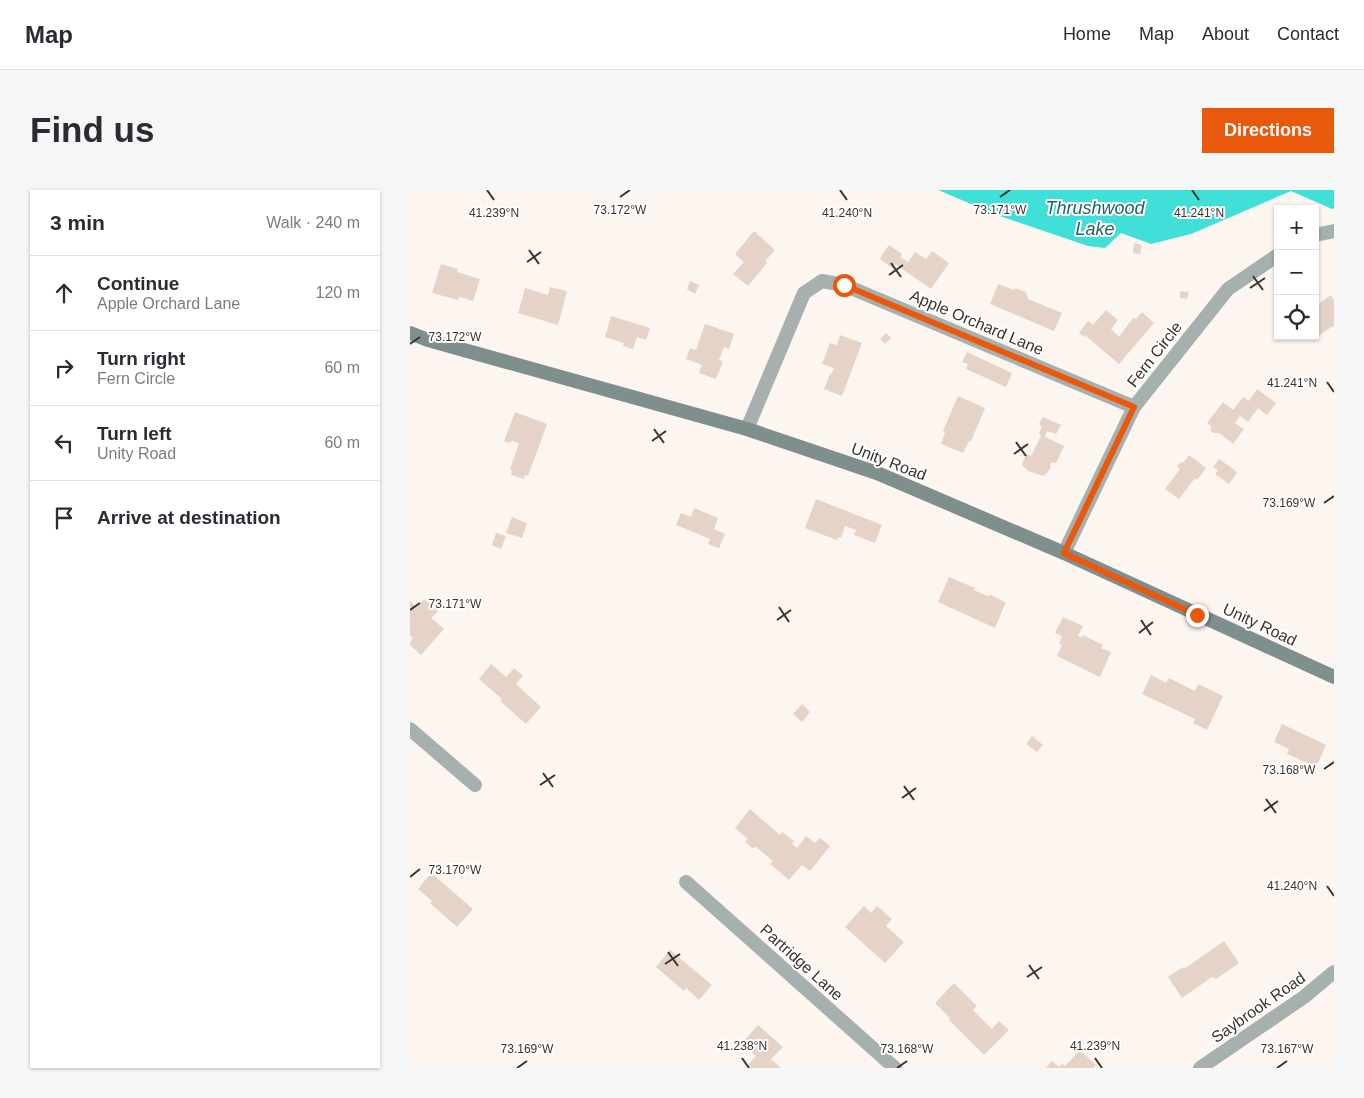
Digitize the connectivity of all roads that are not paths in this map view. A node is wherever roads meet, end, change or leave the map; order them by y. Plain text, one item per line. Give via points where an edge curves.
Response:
1 (1334, 231) edge
2 (1319, 234) edge
3 (1274, 258) edge
4 (410, 333) edge
5 (1134, 407) junction
6 (748, 429) junction
7 (1064, 553) junction
8 (1334, 678) edge
9 (410, 728) edge
10 (475, 785) dead end
11 (686, 882) dead end
12 (1334, 972) edge
13 (895, 1068) edge
14 (1200, 1068) edge

1 - 2 street
3 - 5 street, Fern Circle via 1228,289
4 - 6 main road, Unity Road
5 - 6 street, Apple Orchard Lane via 844,285 822,281 804,293
5 - 7 street, Fern Circle
6 - 7 main road, Unity Road via 877,473
7 - 8 main road, Unity Road
9 - 10 street
11 - 13 street, Partridge Lane
12 - 14 street, Saybrook Road via 1304,998

